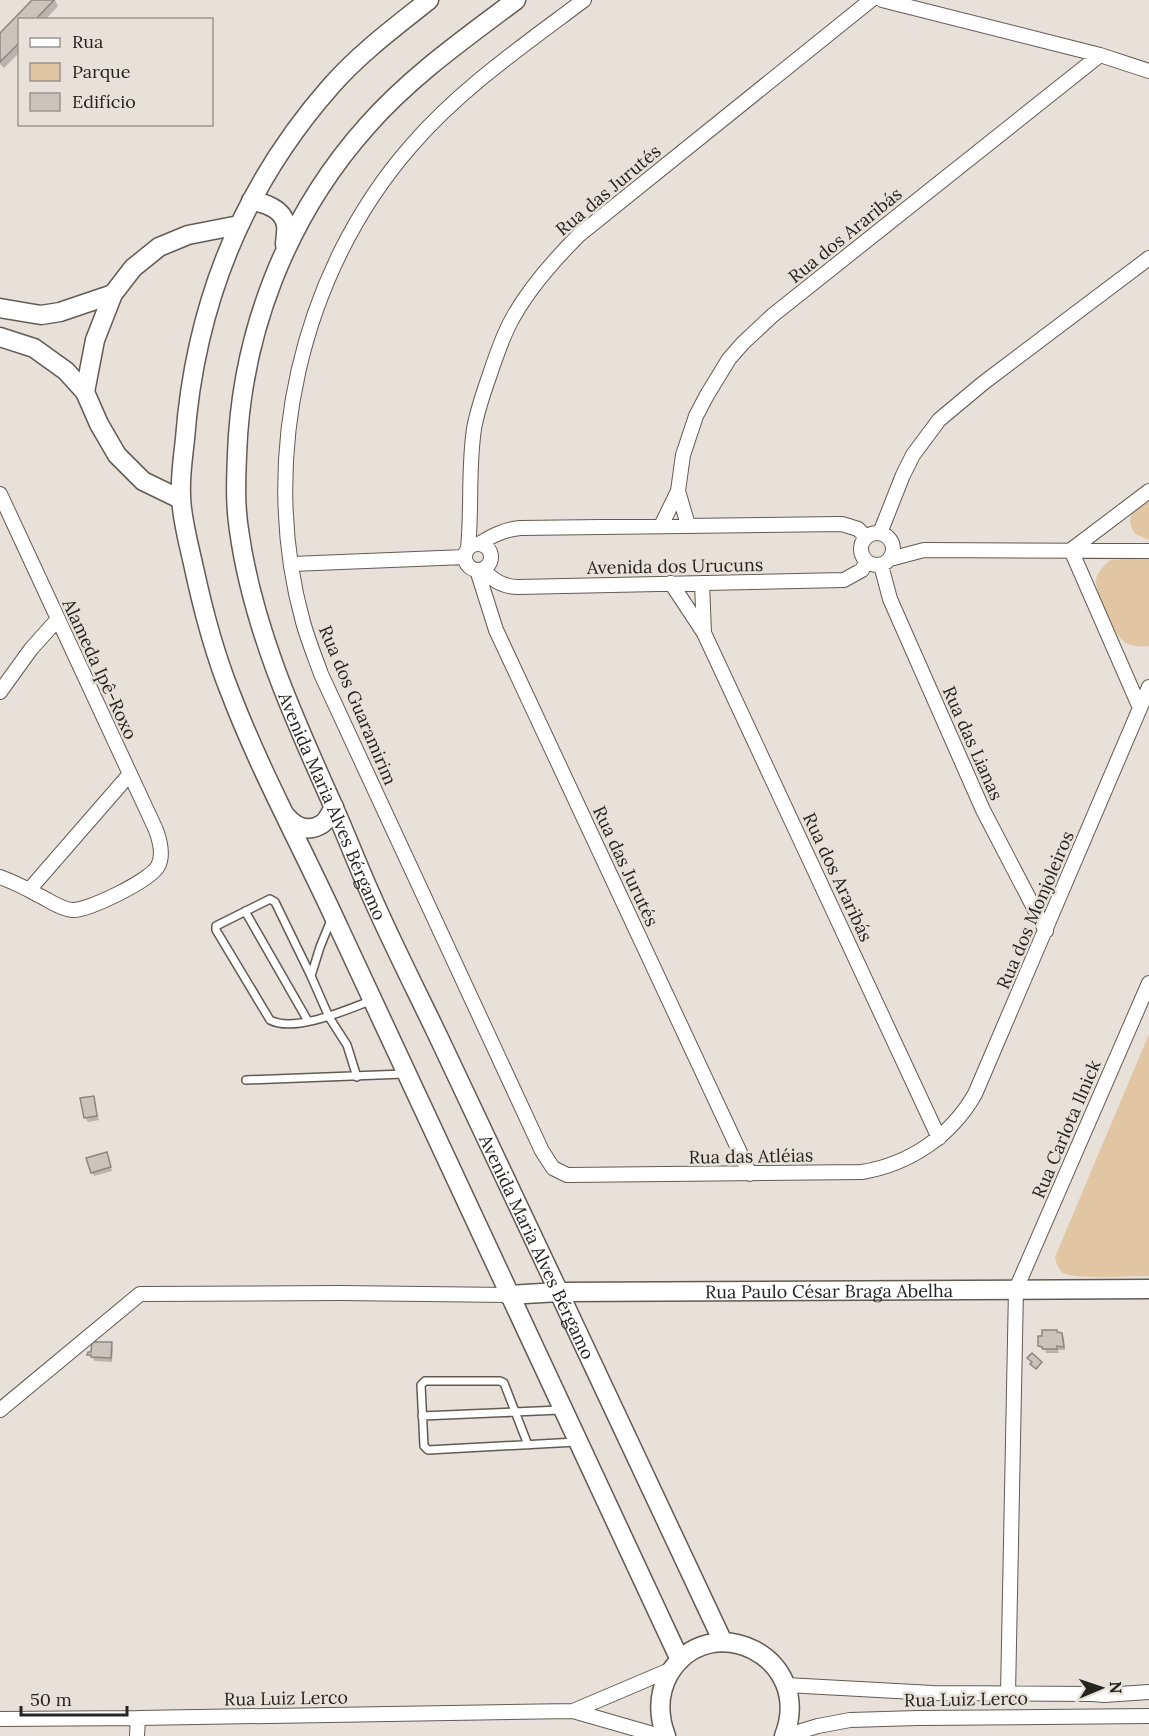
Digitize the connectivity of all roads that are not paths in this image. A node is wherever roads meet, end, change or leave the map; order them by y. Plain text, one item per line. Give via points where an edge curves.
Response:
1 (429, 0) edge
2 (516, 0) edge
3 (584, 0) edge
4 (871, 0) edge
5 (882, 0) edge
6 (1101, 55) junction
7 (1149, 71) edge
8 (251, 201) junction
9 (239, 225) junction
10 (285, 250) junction
11 (1149, 258) edge
12 (113, 294) junction
13 (0, 308) edge
14 (0, 337) edge
15 (85, 392) junction
16 (678, 491) junction
17 (1149, 491) edge
18 (0, 494) edge
19 (180, 499) junction
20 (688, 525) junction
21 (661, 526) junction
22 (885, 536) junction
23 (866, 537) junction
24 (471, 550) junction
25 (924, 550) junction
26 (1071, 550) junction
27 (1149, 550) edge
28 (866, 561) junction
29 (886, 562) junction
30 (292, 564) junction
31 (480, 569) junction
32 (671, 583) junction
33 (702, 583) junction
34 (57, 620) junction
35 (704, 633) junction
36 (1149, 687) edge
37 (0, 692) edge
38 (1140, 708) junction
39 (129, 775) junction
40 (334, 807) junction
41 (285, 815) junction
42 (0, 877) edge
43 (29, 890) junction
44 (245, 911) junction
45 (333, 914) junction
46 (1046, 931) junction
47 (311, 976) junction
48 (1149, 983) edge
49 (372, 1000) junction
50 (328, 1017) junction
51 (308, 1021) junction
52 (406, 1074) junction
53 (357, 1077) junction
54 (246, 1080) dead end
55 (939, 1138) junction
56 (556, 1171) joint
57 (750, 1174) junction
58 (1016, 1289) junction
59 (1149, 1289) edge
60 (559, 1292) junction
61 (508, 1294) junction
62 (0, 1410) edge
63 (562, 1410) junction
64 (516, 1412) junction
65 (422, 1416) junction
66 (577, 1442) junction
67 (528, 1445) junction
68 (723, 1642) junction
69 (676, 1665) junction
70 (786, 1685) junction
71 (1149, 1692) edge
72 (1008, 1694) junction
73 (573, 1711) junction
74 (1149, 1716) edge
75 (0, 1719) edge
76 (138, 1719) junction
77 (137, 1736) edge
78 (660, 1736) edge
79 (666, 1736) edge
80 (785, 1736) edge

1 - 8 street via 332,85 298,126
2 - 10 street, Avenida Maria Alves Bérgamo via 431,65 367,125 311,201
3 - 30 street, Rua dos Guaramirim via 432,123 386,178 347,238 320,297 294,396 286,497
4 - 24 street, Rua das Jurutés via 579,235 526,297 509,325 474,428
5 - 6 street
6 - 7 street
6 - 16 street, Rua dos Araribás via 743,343 729,359 696,416 683,455
8 - 9 street
8 - 10 street via 273,207 281,214 286,224
9 - 12 street via 188,235 159,247 133,268
9 - 19 street via 203,321 187,405
10 - 40 street, Avenida Maria Alves Bérgamo via 254,334 242,393 236,469 238,527 253,599 271,658
11 - 22 street via 939,420 903,475
12 - 13 street via 41,315
12 - 15 street via 95,340
14 - 15 street via 40,351
15 - 19 street via 117,455 143,481
16 - 20 street, Rua dos Araribás
16 - 21 street, Rua dos Araribás
17 - 26 street
18 - 34 street, Alameda Ipê-Roxo
19 - 41 street via 206,621 229,692
20 - 21 street
20 - 23 street via 842,524 858,529
21 - 24 street via 520,528 501,532
22 - 23 street
22 - 25 street
22 - 29 street via 893,548
23 - 28 street via 861,547
24 - 30 street
24 - 31 street via 467,565
24 - 31 street via 487,548 491,555 489,563
25 - 26 street
25 - 29 street
26 - 27 street
26 - 38 street
28 - 29 street
28 - 33 street, Avenida dos Urucuns via 862,570 844,580
29 - 46 street, Rua das Lianas via 890,598 982,810
30 - 56 street, Rua dos Guaramirim via 304,624 321,674 542,1151
31 - 32 street, Avenida dos Urucuns via 513,587
31 - 57 street, Rua das Jurutés via 496,630
32 - 33 street, Avenida dos Urucuns
32 - 35 street, Rua dos Araribás
33 - 35 street, Rua dos Araribás
34 - 37 street
34 - 39 street, Alameda Ipê-Roxo
35 - 55 street, Rua dos Araribás
36 - 38 street, Rua dos Monjoleiros
38 - 46 street, Rua dos Monjoleiros
39 - 43 street
39 - 43 street, Alameda Ipê-Roxo via 159,838 161,854 157,869 143,881 82,909 64,908
40 - 41 street via 323,824 309,829 295,826
40 - 60 street, Avenida Maria Alves Bérgamo via 372,898
41 - 45 street
42 - 43 street
44 - 47 lane via 270,899 275,902
44 - 51 lane
44 - 51 lane via 216,926 216,930 270,1020 277,1024
45 - 47 lane
45 - 49 street
46 - 55 street, Rua dos Monjoleiros via 975,1094
47 - 50 lane
48 - 58 street, Rua Carlota Ilnick
49 - 50 lane
49 - 52 street
50 - 51 lane
50 - 53 lane via 347,1045
52 - 53 lane
52 - 61 street
53 - 54 lane
55 - 57 street, Rua das Atléias via 909,1156 871,1171
56 - 57 street, Rua das Atléias via 567,1175
58 - 59 street, Rua Paulo César Braga Abelha
58 - 60 street, Rua Paulo César Braga Abelha
58 - 72 street
60 - 61 street, Rua Paulo César Braga Abelha
60 - 68 street, Avenida Maria Alves Bérgamo
61 - 62 street via 140,1294
61 - 63 street
63 - 64 lane
63 - 66 street
64 - 65 lane
64 - 65 lane via 500,1381 425,1381 421,1385
64 - 67 lane
65 - 67 lane via 424,1446 428,1450
66 - 67 lane
66 - 69 street
68 - 69 street via 700,1647
68 - 70 street via 757,1651 774,1665
69 - 73 street, Rua Luiz Lerco
69 - 79 street via 660,1703
70 - 72 street, Rua Luiz Lerco
70 - 80 street via 790,1708
71 - 72 street, Rua Luiz Lerco
73 - 76 street, Rua Luiz Lerco
73 - 78 street, Rua Luiz Lerco
74 - 80 street, Rua Luiz Lerco via 850,1720
75 - 76 street, Rua Luiz Lerco
76 - 77 street

